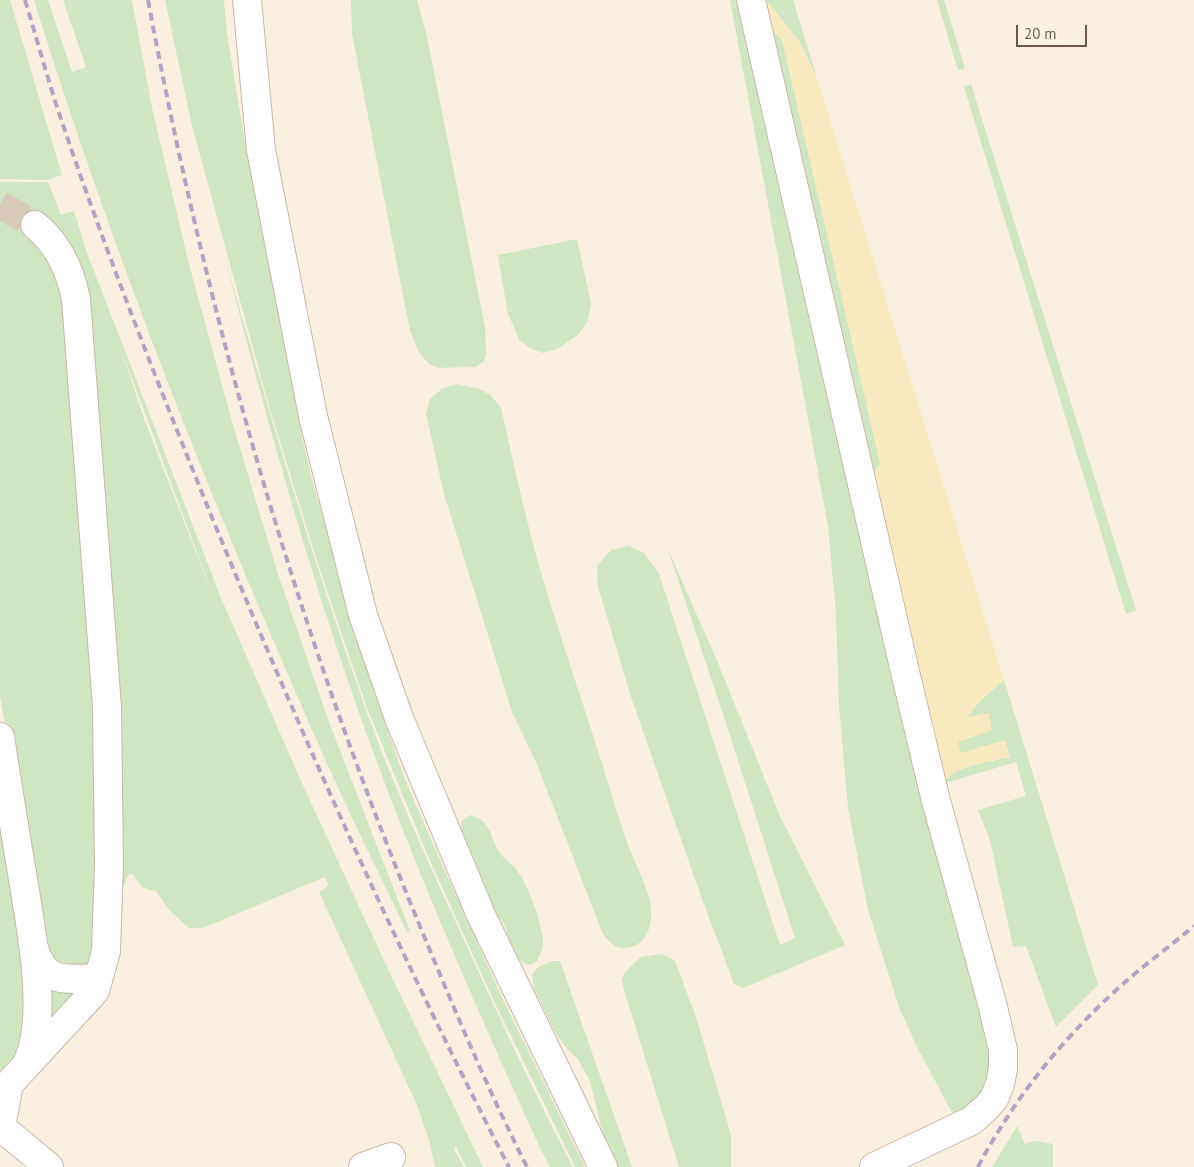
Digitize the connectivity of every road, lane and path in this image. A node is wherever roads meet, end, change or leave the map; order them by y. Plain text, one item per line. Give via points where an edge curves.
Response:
1 (247, 0) edge
2 (751, 0) edge
3 (35, 225) tunnel mouth
4 (0, 737) edge
5 (32, 944) junction
6 (98, 978) junction
7 (20, 1072) junction
8 (1, 1128) edge
9 (391, 1157) dead end
10 (49, 1167) edge
11 (363, 1167) edge
12 (603, 1167) edge
13 (874, 1167) edge

1 - 12 lane via 261,150 313,416 363,615 399,718 481,915
2 - 13 lane via 906,676 1003,1050 1004,1069 1000,1084 986,1110 971,1121
3 - 6 lane via 54,242 76,299 107,707 109,865 106,951
4 - 5 lane
5 - 6 lane via 41,965 56,978
5 - 7 lane via 37,1032 33,1050
6 - 7 lane via 95,991
7 - 8 lane via 8,1084
8 - 10 lane
9 - 11 lane

